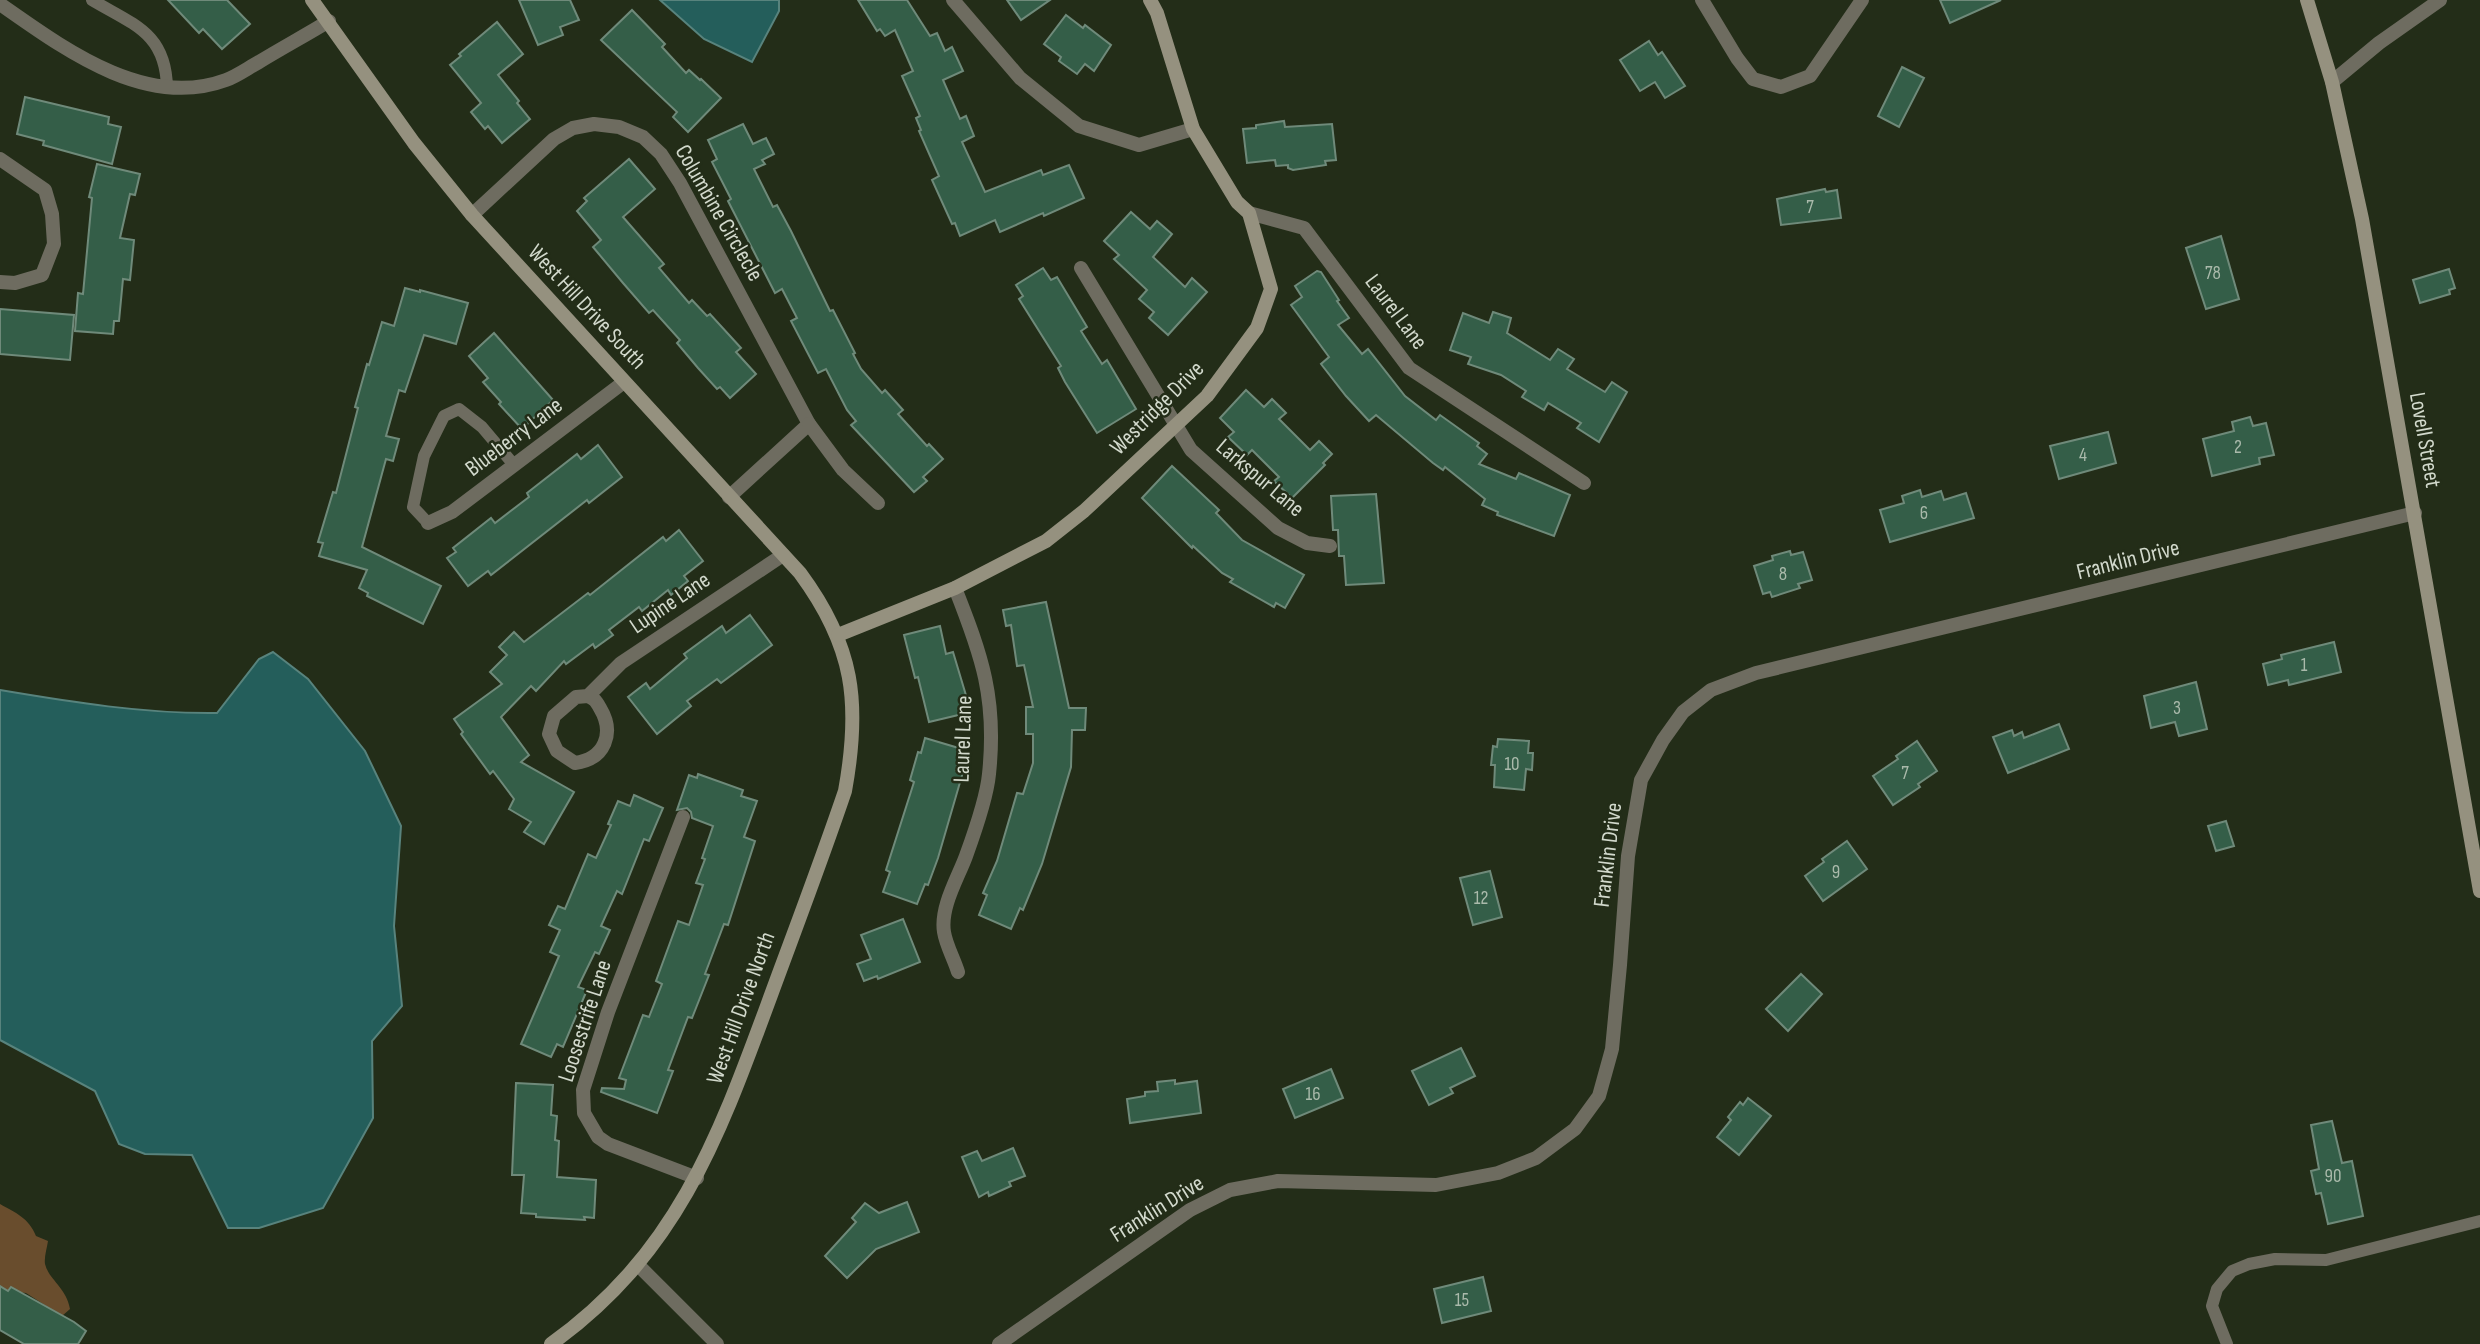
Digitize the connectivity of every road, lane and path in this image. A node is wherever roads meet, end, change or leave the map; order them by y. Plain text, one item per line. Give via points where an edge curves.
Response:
1 (92, 0) edge
2 (312, 0) edge
3 (953, 0) edge
4 (1150, 0) edge
5 (1702, 0) edge
6 (1862, 0) edge
7 (2307, 0) edge
8 (2440, 0) edge
9 (0, 4) edge
10 (329, 21) junction
11 (2332, 82) junction
12 (166, 88) junction
13 (1194, 129) junction
14 (0, 159) edge
15 (1249, 213) junction
16 (472, 215) junction
17 (1081, 268) dead end
18 (0, 282) edge
19 (624, 382) junction
20 (809, 424) junction
21 (1174, 425) junction
22 (514, 465) junction
23 (1584, 483) dead end
24 (729, 497) junction
25 (878, 503) dead end
26 (2415, 513) junction
27 (428, 523) joint
28 (1330, 546) dead end
29 (783, 555) junction
30 (955, 588) junction
31 (838, 635) junction
32 (588, 696) junction
33 (683, 817) dead end
34 (2480, 891) edge
35 (958, 972) dead end
36 (697, 1178) junction
37 (2480, 1220) edge
38 (638, 1265) junction
39 (551, 1344) edge
40 (717, 1344) edge
41 (999, 1344) edge
42 (2227, 1344) edge

1 - 12 lane via 148,34 159,48
2 - 10 street, West Hill Drive South
3 - 13 street via 1020,78 1079,126 1139,145
4 - 13 street, Westridge Drive
5 - 6 street via 1753,79 1782,86 1810,76
7 - 11 street, Lovell Street
8 - 11 street
9 - 12 street via 57,43 114,73
10 - 12 street via 228,80
10 - 16 street, West Hill Drive South via 414,143
11 - 26 street, Lovell Street via 2362,219
13 - 15 street, Westridge Drive via 1237,202
14 - 18 street via 45,190 54,244 42,275
15 - 21 street, Westridge Drive via 1271,289 1256,328 1207,396
15 - 23 street, Laurel Lane via 1304,228 1409,368
16 - 19 street, West Hill Drive South
16 - 20 street, Columbine Circlecle via 554,139 573,128 594,124 618,127 643,137 680,183
17 - 21 street, Larkspur Lane
19 - 22 street, Blueberry Lane
19 - 24 street, West Hill Drive South
20 - 24 street
20 - 25 street, Columbine Circlecle via 843,470
21 - 28 street, Larkspur Lane via 1191,450 1278,528 1307,542
21 - 30 street, Westridge Drive via 1084,511 1045,541
22 - 27 street, Blueberry Lane via 444,517
22 - 27 lane via 482,426 459,409 444,416 424,456 413,507
24 - 29 street, West Hill Drive South
26 - 34 street, Lovell Street
26 - 41 street, Franklin Drive via 1756,673 1711,690 1683,712 1641,780 1628,856 1612,1049 1599,1096 1575,1129 1536,1158 1498,1173 1436,1185 1278,1181 1230,1190 1190,1210
29 - 31 street, West Hill Drive South via 812,590
29 - 32 street, Lupine Lane via 621,663
30 - 31 street, Westridge Drive
30 - 35 street, Laurel Lane via 976,642 991,707 989,776 946,909 944,931
31 - 36 street, West Hill Drive North via 854,712 845,791 723,1123
32 - 32 street, Lupine Lane via 606,718 608,735 598,754 575,763 557,751 549,734 554,716 576,697
33 - 36 street, Loosestrife Lane via 583,1090 584,1113 598,1137
36 - 38 street, West Hill Drive North
37 - 42 lane via 2326,1260 2275,1258 2232,1271 2217,1289 2212,1306
38 - 39 street, West Hill Drive North
38 - 40 street

